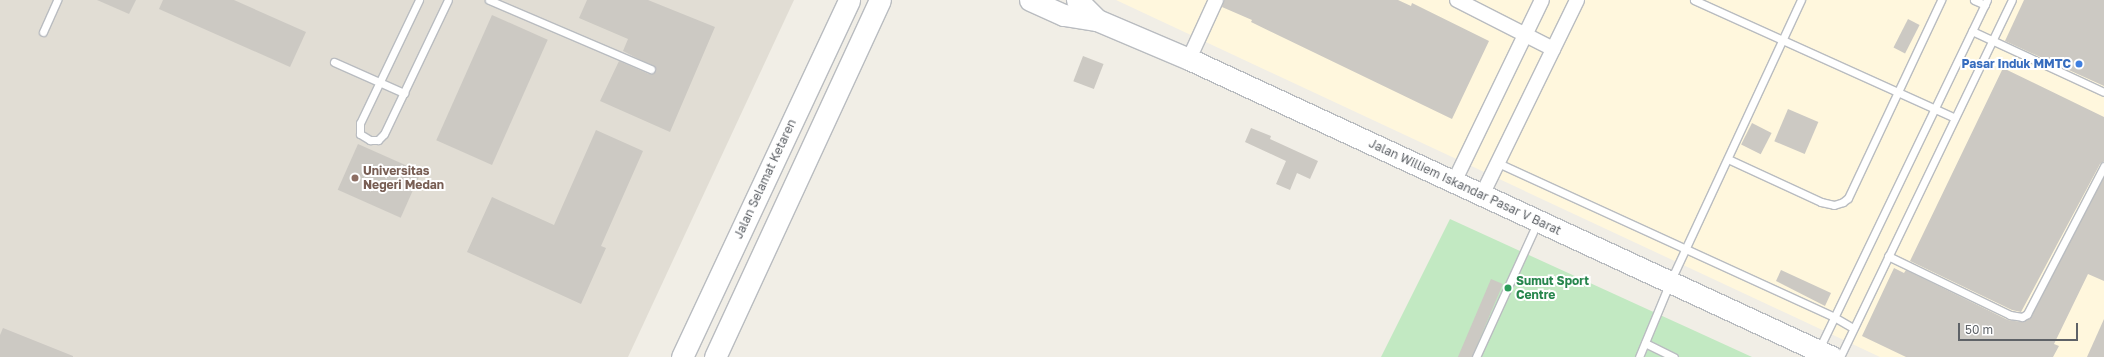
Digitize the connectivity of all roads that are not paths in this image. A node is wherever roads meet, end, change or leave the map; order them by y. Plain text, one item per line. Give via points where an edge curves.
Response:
1 (57, 0) edge
2 (419, 0) edge
3 (448, 0) edge
4 (489, 0) edge
5 (849, 0) edge
6 (880, 0) edge
7 (1030, 0) edge
8 (1077, 0) edge
9 (1216, 0) edge
10 (1457, 0) edge
11 (1542, 0) edge
12 (1577, 0) edge
13 (1694, 0) edge
14 (1801, 0) edge
15 (1942, 0) edge
16 (1974, 0) edge
17 (2012, 0) edge
18 (1986, 2) edge
19 (1097, 20) junction
20 (1972, 31) junction
21 (43, 32) dead end
22 (1525, 34) junction
23 (1783, 40) junction
24 (1993, 40) junction
25 (1553, 49) junction
26 (1189, 59) junction
27 (334, 62) dead end
28 (651, 69) dead end
29 (379, 81) junction
30 (1899, 91) junction
31 (2104, 92) edge
32 (404, 93) junction
33 (1935, 108) junction
34 (1955, 118) junction
35 (1728, 159) junction
36 (1498, 163) junction
37 (2104, 166) edge
38 (1454, 182) junction
39 (1482, 195) junction
40 (757, 196) junction
41 (784, 207) junction
42 (1538, 221) junction
43 (1686, 249) junction
44 (1888, 256) junction
45 (1670, 282) junction
46 (1834, 317) junction
47 (1853, 328) junction
48 (1645, 343) junction
49 (1825, 354) edge
50 (682, 357) edge
51 (715, 357) edge
52 (1476, 357) edge
53 (1639, 357) edge
54 (1674, 357) edge
55 (1840, 357) edge

1 - 21 lane
2 - 29 lane
3 - 32 lane
4 - 28 lane
5 - 40 street, Jalan Selamat Ketaren
6 - 41 street
7 - 19 street, Jalan Williem Iskandar Pasar V Barat via 1064,15
8 - 19 street, Jalan Williem Iskandar Pasar V Barat
9 - 26 street
10 - 22 street
11 - 22 street
12 - 25 street
13 - 23 lane
14 - 23 lane
15 - 30 lane
16 - 18 lane
17 - 24 lane
18 - 20 lane
19 - 26 street, Jalan Williem Iskandar Pasar V Barat
20 - 24 lane
20 - 33 lane
22 - 25 street
22 - 38 street
23 - 30 lane
23 - 35 lane
24 - 31 lane
24 - 34 lane
25 - 36 street
26 - 38 street, Jalan Williem Iskandar Pasar V Barat
27 - 29 lane
29 - 32 lane
29 - 32 lane via 358,127 360,134 366,139 378,140 384,134
30 - 33 lane
30 - 35 lane via 1848,198 1843,202 1834,205 1822,202
33 - 34 lane
33 - 46 lane
34 - 44 lane
35 - 43 lane
36 - 39 street
36 - 43 lane
37 - 44 lane via 2027,314 2022,317 2010,315
38 - 39 street, Jalan Williem Iskandar Pasar V Barat
39 - 42 street, Jalan Williem Iskandar Pasar V Barat
40 - 41 street
40 - 50 street, Jalan Selamat Ketaren
41 - 51 street
42 - 45 street, Jalan Williem Iskandar Pasar V Barat
42 - 52 lane
43 - 45 lane
43 - 46 lane
44 - 47 lane
45 - 48 lane
45 - 49 street, Jalan Williem Iskandar Pasar V Barat
46 - 47 lane
46 - 49 lane
47 - 55 lane
48 - 53 lane
48 - 54 lane

